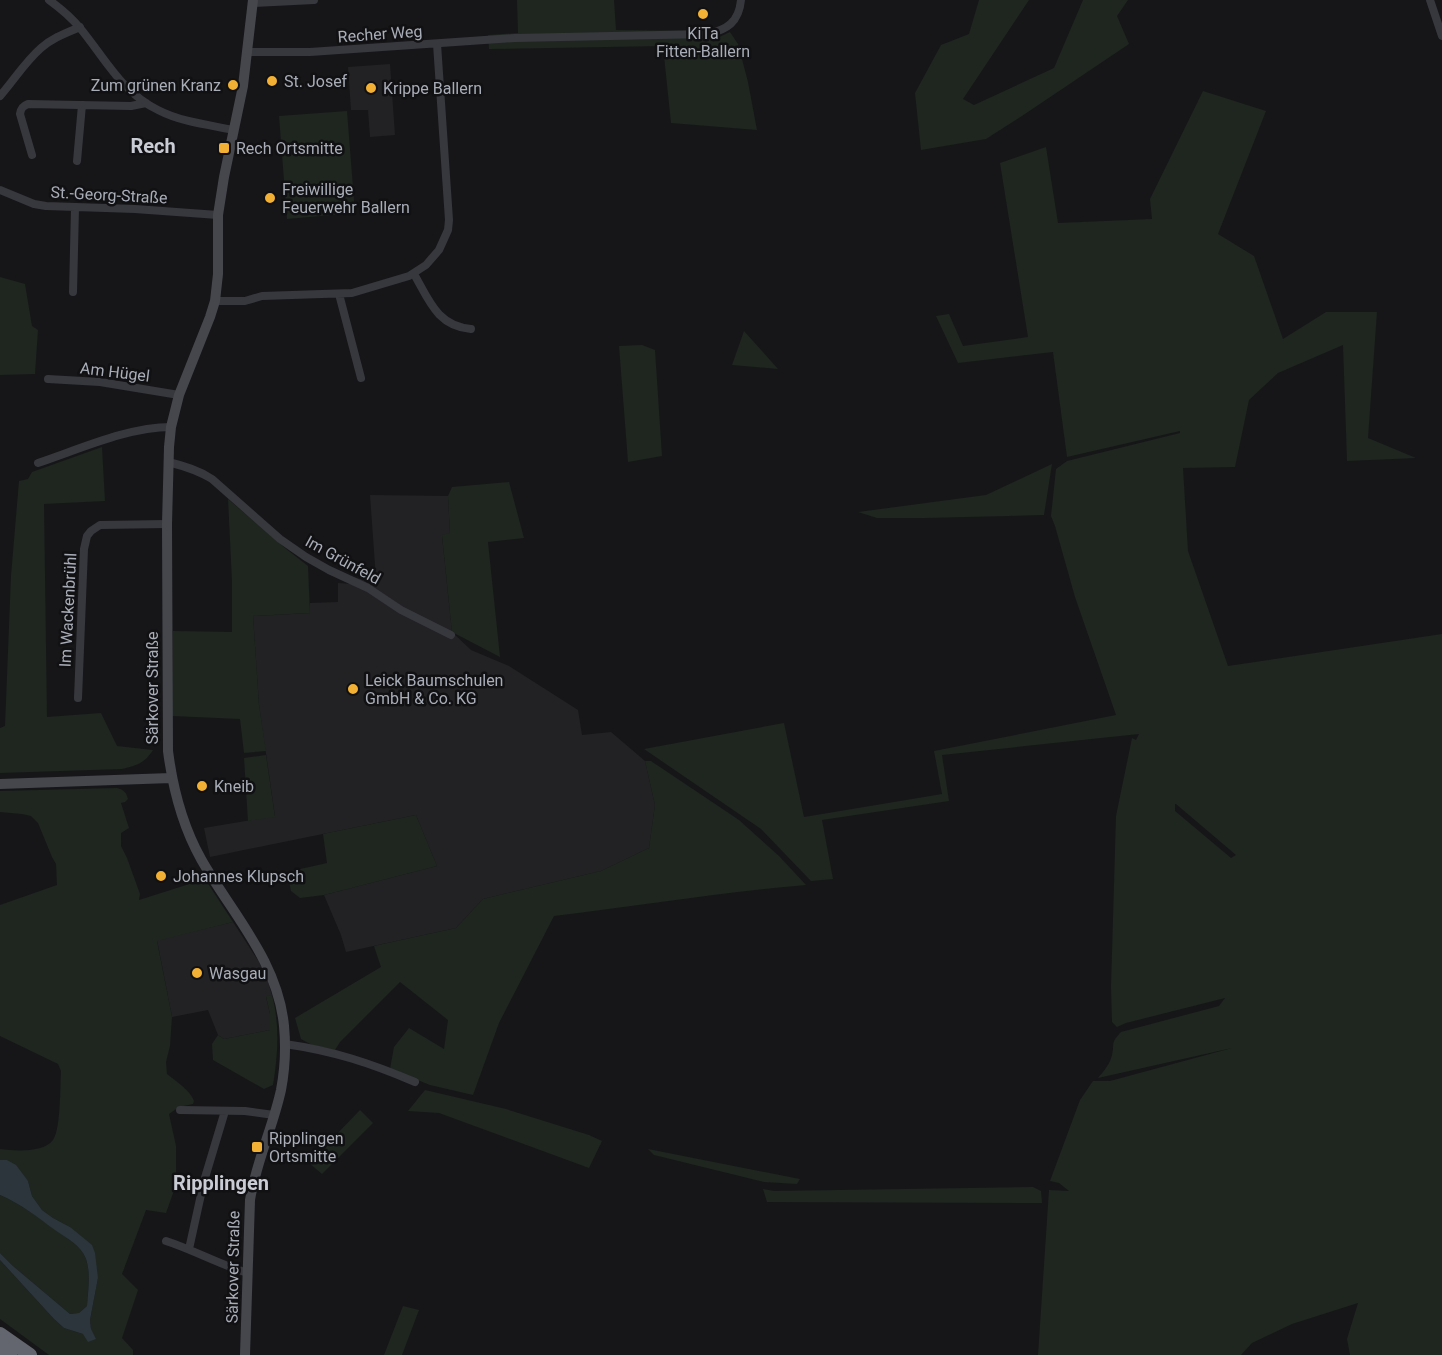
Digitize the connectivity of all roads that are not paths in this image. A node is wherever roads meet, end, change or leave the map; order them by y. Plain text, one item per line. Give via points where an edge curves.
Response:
1 (49, 0) edge
2 (314, 0) edge
3 (741, 0) edge
4 (1431, 0) edge
5 (253, 2) edge
6 (80, 27) junction
7 (1442, 36) edge
8 (437, 44) junction
9 (247, 52) junction
10 (0, 96) edge
11 (146, 103) junction
12 (82, 105) junction
13 (234, 130) junction
14 (32, 155) dead end
15 (77, 161) dead end
16 (0, 190) edge
17 (75, 208) junction
18 (218, 216) junction
19 (414, 274) junction
20 (74, 292) dead end
21 (339, 294) junction
22 (215, 301) junction
23 (471, 329) dead end
24 (361, 378) dead end
25 (48, 379) dead end
26 (179, 395) junction
27 (171, 427) junction
28 (168, 462) junction
29 (38, 463) dead end
30 (167, 524) junction
31 (451, 635) dead end
32 (78, 698) dead end
33 (171, 778) junction
34 (0, 783) edge
35 (285, 1044) junction
36 (415, 1082) dead end
37 (180, 1110) dead end
38 (225, 1111) junction
39 (274, 1115) junction
40 (166, 1241) dead end
41 (189, 1249) junction
42 (248, 1273) junction
43 (0, 1334) edge
44 (0, 1348) edge
45 (10, 1355) edge
46 (30, 1355) edge
47 (245, 1355) edge

1 - 6 street
2 - 5 street
3 - 8 street, Recher Weg via 732,23 719,32 706,34 515,38
4 - 7 street
5 - 9 main road, Särkover Straße
6 - 10 street via 42,47
6 - 11 street via 123,84
8 - 9 street, Recher Weg
8 - 19 street via 449,220 439,250
9 - 13 main road, Särkover Straße
11 - 12 street
11 - 13 street via 172,116
12 - 14 street via 28,104 20,109
12 - 15 street
13 - 18 main road, Särkover Straße
16 - 17 street, St.-Georg-Straße via 34,204
17 - 18 street, St.-Georg-Straße
17 - 20 street
18 - 22 main road, Särkover Straße
19 - 21 street
19 - 23 street via 441,317 454,326
21 - 22 street
21 - 24 street
22 - 26 main road, Särkover Straße
25 - 26 street, Am Hügel via 100,382
26 - 27 main road, Särkover Straße
27 - 28 main road, Särkover Straße
27 - 29 street via 128,433
28 - 30 main road, Särkover Straße
28 - 31 street, Im Grünfeld via 212,479 306,557
30 - 32 street, Im Wackenbrühl via 100,525 87,536
30 - 33 main road, Särkover Straße
33 - 34 main road
33 - 35 main road, Särkover Straße via 193,844 271,974 281,1001
35 - 36 street via 334,1053
35 - 39 main road, Särkover Straße
37 - 38 street
38 - 39 street
38 - 41 street
39 - 42 main road, Särkover Straße via 252,1183
40 - 41 street
41 - 42 street
42 - 47 main road, Särkover Straße
43 - 46 highway
44 - 45 highway

